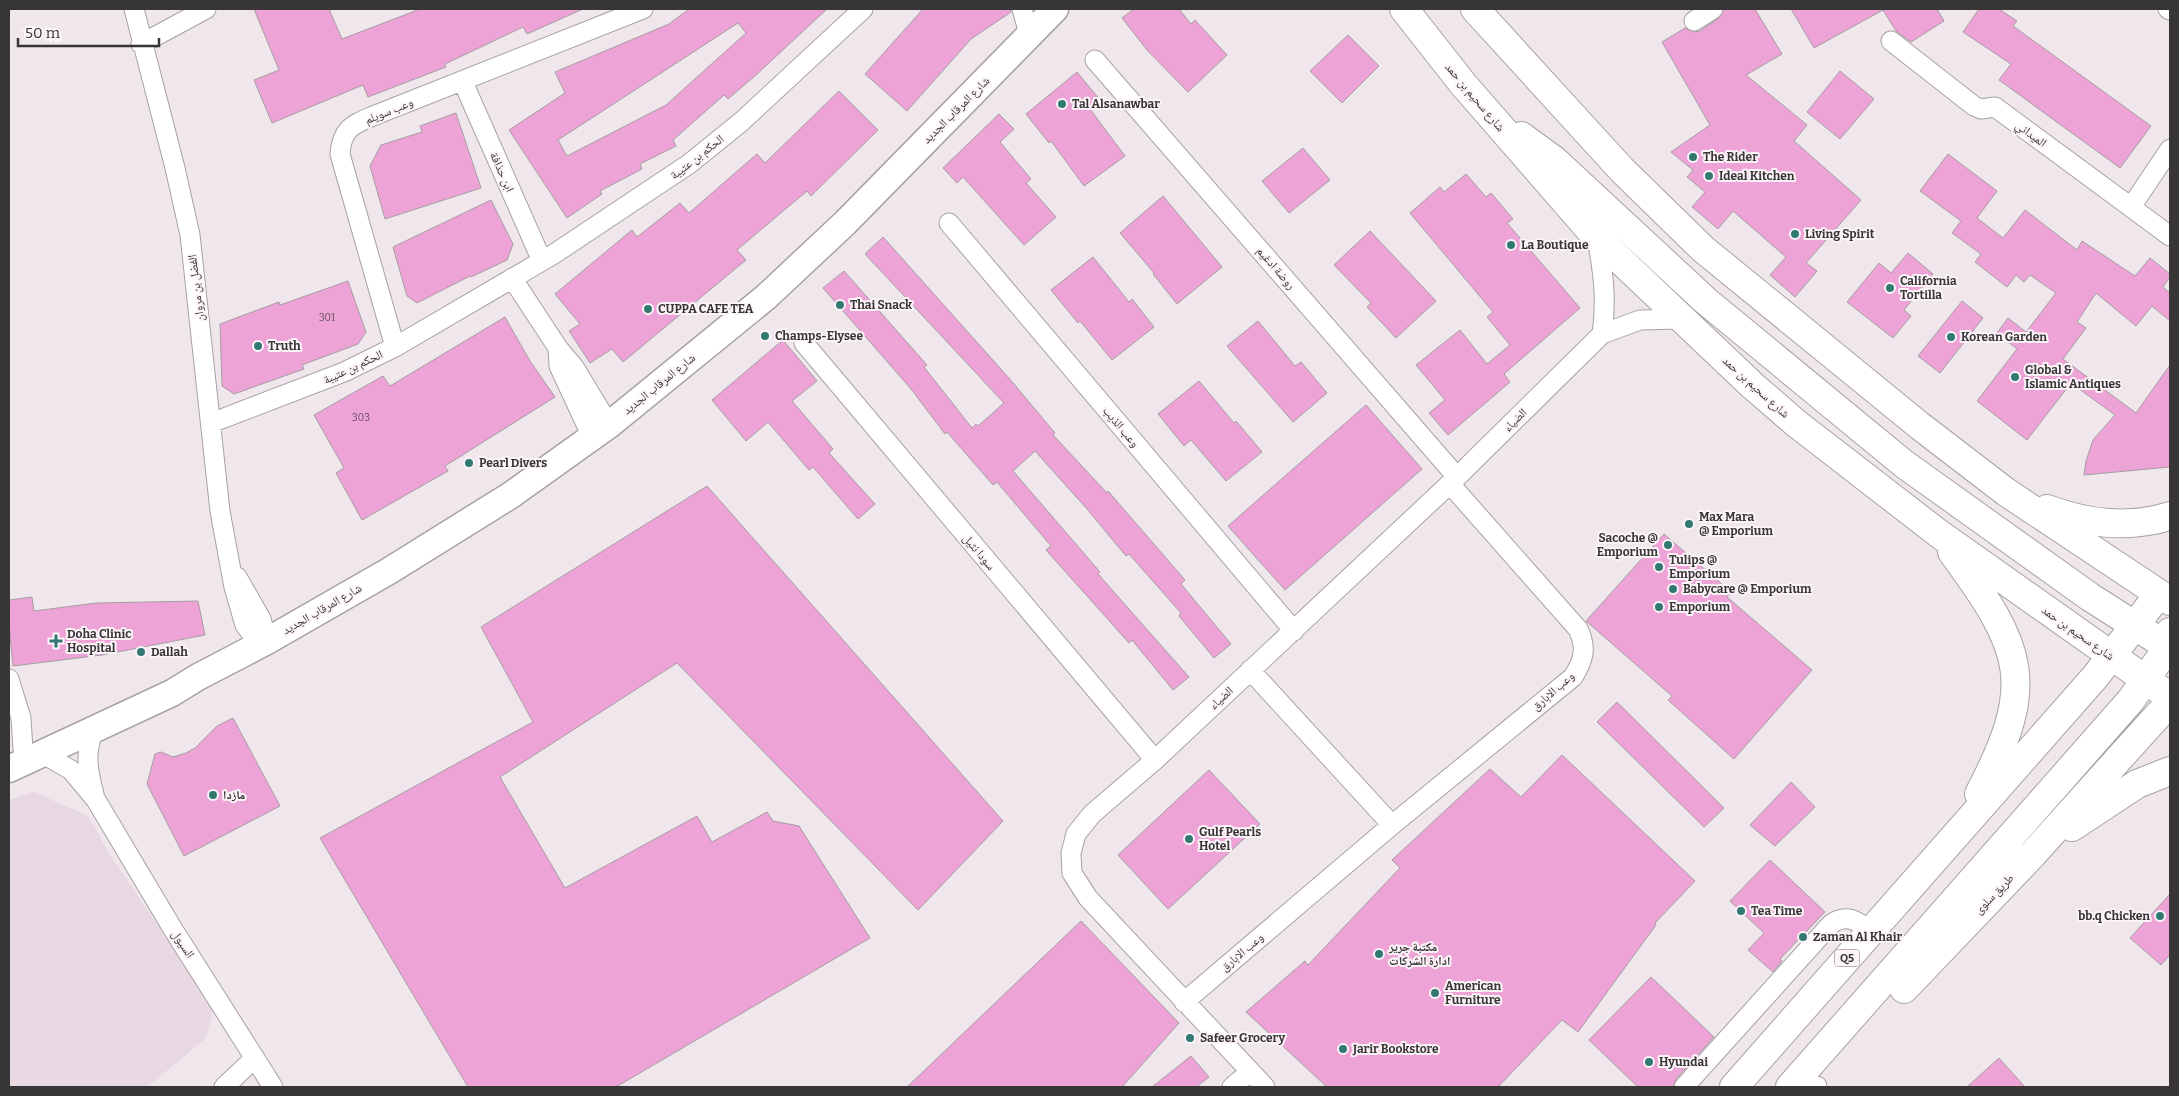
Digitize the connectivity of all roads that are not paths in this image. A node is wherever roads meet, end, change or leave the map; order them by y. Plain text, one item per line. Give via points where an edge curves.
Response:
1 (134, 9) edge
2 (206, 9) edge
3 (643, 9) edge
4 (863, 9) edge
5 (1022, 9) edge
6 (1055, 9) edge
7 (1404, 9) edge
8 (1713, 9) edge
9 (1480, 12) edge
10 (1694, 21) dead end
11 (1030, 36) junction
12 (1891, 40) dead end
13 (141, 44) junction
14 (1095, 60) dead end
15 (463, 82) junction
16 (1497, 124) junction
17 (2170, 149) edge
18 (2131, 208) junction
19 (949, 223) dead end
20 (2170, 236) edge
21 (1597, 238) junction
22 (542, 261) junction
23 (512, 278) junction
24 (1681, 319) junction
25 (1602, 334) junction
26 (804, 343) dead end
27 (395, 347) junction
28 (211, 424) junction
29 (600, 431) junction
30 (1454, 480) junction
31 (2006, 492) junction
32 (2170, 516) edge
33 (1938, 533) junction
34 (2164, 597) edge
35 (2170, 618) edge
36 (2134, 627) junction
37 (1294, 630) junction
38 (263, 643) junction
39 (2169, 646) edge
40 (2111, 657) junction
41 (1250, 670) junction
42 (198, 677) junction
43 (9, 679) edge
44 (2146, 680) junction
45 (2170, 696) edge
46 (2170, 702) edge
47 (94, 730) junction
48 (19, 754) edge
49 (1155, 760) junction
50 (2170, 771) edge
51 (96, 800) junction
52 (1392, 825) junction
53 (1960, 830) junction
54 (2033, 854) junction
55 (1871, 931) junction
56 (1184, 1002) junction
57 (255, 1058) junction
58 (1250, 1072) junction
59 (224, 1087) edge
60 (272, 1087) edge
61 (1232, 1087) edge
62 (1265, 1087) edge
63 (1684, 1087) edge
64 (1734, 1087) edge
65 (1790, 1087) edge
66 (1817, 1087) edge

1 - 13 street, الفضل بن مروان
2 - 13 street
3 - 15 street, وعب سويلم
4 - 22 street, الحكم بن عتيبة via 741,122 689,164 639,200
5 - 11 street
6 - 11 street, شارع المرقاب الجديد
7 - 16 highway, شارع سحيم بن حمد
8 - 10 street
9 - 31 highway via 1622,170 1703,249
11 - 29 street, شارع المرقاب الجديد via 845,223 766,297
12 - 18 street, الميداني via 1974,106 1981,109 1995,107
13 - 28 street, الفضل بن مروان via 188,227
14 - 30 street, روضة ادغيم
15 - 22 street, ابن حذافة
15 - 27 street, وعب سويلم via 356,124 341,140 340,154
16 - 21 highway, شارع سحيم بن حمد
16 - 36 highway via 1526,138 1554,160 1706,301 1904,464
17 - 18 street
18 - 20 street, الميداني
19 - 37 street, وعب الذيب
21 - 24 highway, شارع سحيم بن حمد
21 - 25 street via 1605,287
22 - 23 street, الحكم بن عتيبة
23 - 27 street, الحكم بن عتيبة
23 - 29 street via 558,348 570,360
24 - 25 street, الضياء via 1640,320
24 - 33 highway, شارع سحيم بن حمد via 1797,424
25 - 30 street, الضياء
26 - 49 street, سودا نثيل
27 - 28 street, الحكم بن عتيبة via 300,391
28 - 38 street, الفضل بن مروان via 220,511 236,595 245,625
29 - 38 street, شارع المرقاب الجديد via 511,495 389,571
30 - 37 street, الضياء
30 - 52 street, وعب الابارق via 1578,629 1584,640 1584,651 1573,677
31 - 32 highway via 2063,515 2094,523 2125,524
31 - 34 highway
33 - 40 highway, شارع سحيم بن حمد
33 - 53 highway via 1996,615 2013,652 2016,676 2015,702 2008,733
34 - 35 highway
34 - 36 highway, Q5
36 - 39 highway
36 - 40 highway, Q5
37 - 41 street, الضياء
38 - 42 street, شارع المرقاب الجديد
39 - 40 highway via 2135,645
39 - 44 highway
39 - 45 highway via 2158,672
40 - 44 highway, شارع سحيم بن حمد
40 - 53 highway, Q5
41 - 49 street, الضياء
41 - 52 street
42 - 47 street, شارع المرقاب الجديد via 181,689
42 - 48 street, شارع المرقاب الجديد via 177,680
43 - 48 street via 20,718
44 - 45 highway, شارع سحيم بن حمد
44 - 65 highway via 2111,724
46 - 54 highway, طريق سلوى
47 - 48 street, شارع المرقاب الجديد
47 - 51 street, السيول via 87,762
48 - 51 street, السيول via 71,770
49 - 56 street, الضياء via 1092,814 1076,834 1071,853 1072,873 1088,898
50 - 54 highway via 2123,792
51 - 57 street, السيول
52 - 56 street, وعب الابارق
53 - 55 highway, Q5
54 - 66 highway, طريق سلوى via 1934,955
55 - 63 street via 1855,919 1839,919 1831,924
55 - 64 highway, Q5
56 - 58 street, الضياء
57 - 59 street
57 - 60 street, السيول
58 - 61 street
58 - 62 street, الضياء

